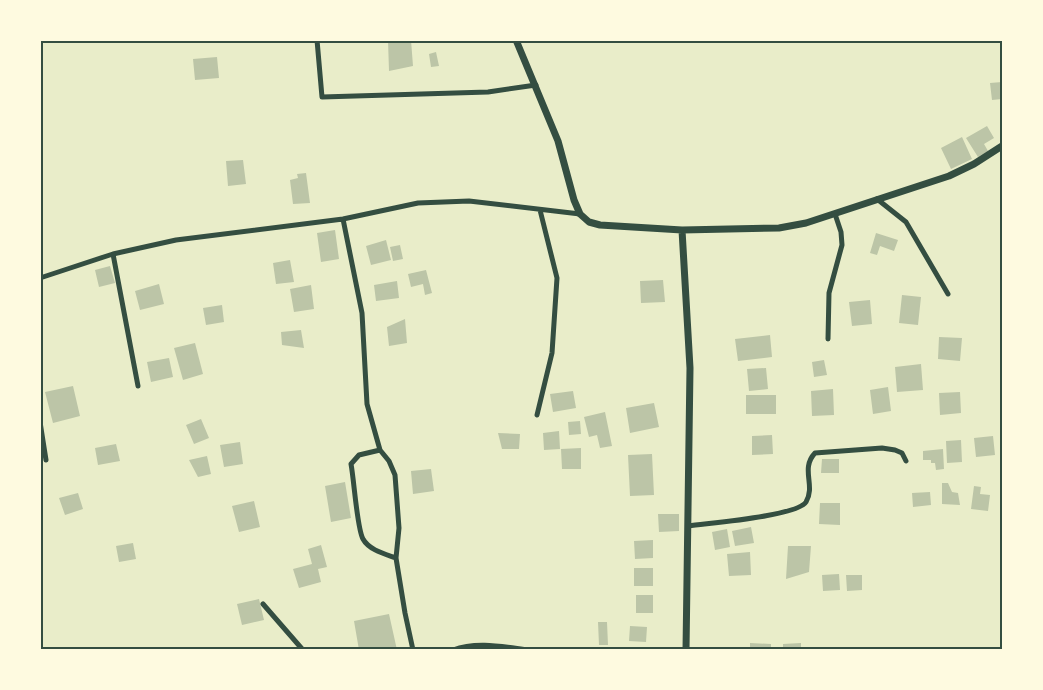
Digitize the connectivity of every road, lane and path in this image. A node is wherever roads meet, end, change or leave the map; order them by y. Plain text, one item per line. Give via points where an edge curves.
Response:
1 (317, 40) edge
2 (516, 40) edge
3 (536, 85) junction
4 (1002, 146) edge
5 (877, 199) junction
6 (540, 210) junction
7 (580, 214) junction
8 (835, 214) junction
9 (343, 219) junction
10 (682, 230) junction
11 (113, 254) junction
12 (40, 278) edge
13 (948, 294) dead end
14 (828, 339) dead end
15 (138, 386) dead end
16 (537, 415) dead end
17 (40, 422) edge
18 (380, 450) junction
19 (46, 460) dead end
20 (906, 461) dead end
21 (689, 525) junction
22 (396, 558) junction
23 (263, 604) dead end
24 (303, 650) edge
25 (413, 650) edge
26 (453, 650) edge
27 (529, 650) edge
28 (686, 650) edge

1 - 3 street via 322,97 488,92
2 - 3 street
3 - 7 street
4 - 5 street via 949,176
5 - 8 street
5 - 13 street via 906,222
6 - 7 street
6 - 9 street via 469,201 418,202
6 - 16 street via 557,278 552,353
7 - 10 street via 600,225
8 - 10 street via 779,228
8 - 14 street via 842,244 829,293
9 - 11 street via 176,240
9 - 18 street via 362,313 367,404
10 - 21 street via 690,368
11 - 12 street
11 - 15 street
17 - 19 street
18 - 22 street via 395,475 398,495
18 - 22 street via 359,455 351,464 363,539
20 - 21 street via 902,453 882,448 815,453 808,465 810,493 799,508
21 - 28 street
22 - 25 street
23 - 24 street
26 - 27 street via 483,645

